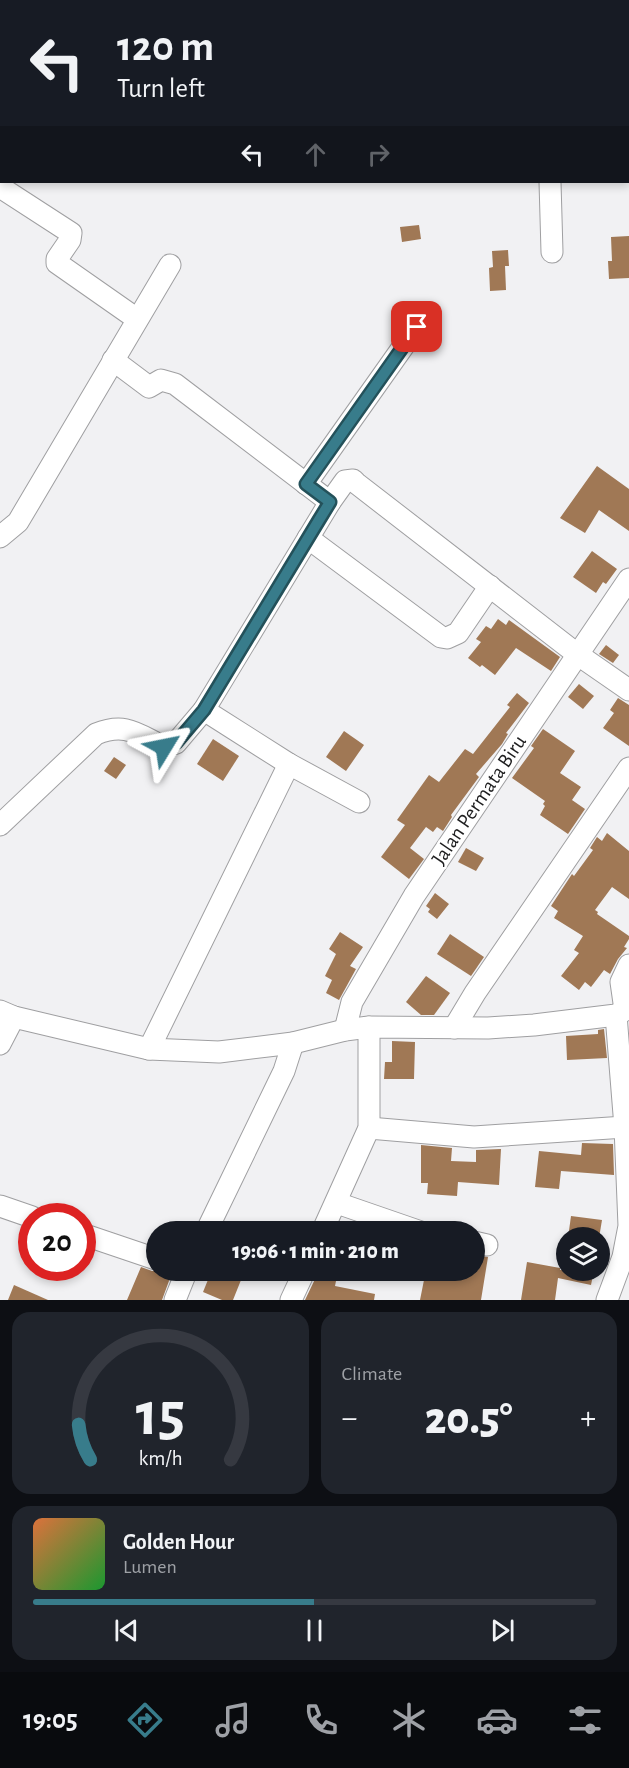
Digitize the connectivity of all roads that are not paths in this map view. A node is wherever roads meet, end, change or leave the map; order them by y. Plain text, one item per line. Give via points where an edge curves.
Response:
1 (550, 183) edge
2 (0, 187) edge
3 (552, 252) dead end
4 (170, 265) dead end
5 (137, 319) junction
6 (417, 327) dead end
7 (113, 360) junction
8 (306, 484) junction
9 (330, 502) junction
10 (0, 537) edge
11 (308, 538) junction
12 (629, 579) edge
13 (490, 586) junction
14 (578, 654) junction
15 (629, 690) edge
16 (204, 710) junction
17 (290, 764) junction
18 (629, 768) edge
19 (359, 802) dead end
20 (0, 825) edge
21 (629, 965) edge
22 (623, 1011) edge
23 (7, 1014) edge
24 (369, 1027) junction
25 (454, 1028) junction
26 (345, 1030) junction
27 (293, 1043) junction
28 (0, 1044) edge
29 (148, 1049) junction
30 (625, 1127) junction
31 (369, 1128) junction
32 (337, 1203) junction
33 (0, 1206) edge
34 (18, 1212) edge
35 (211, 1221) edge
36 (328, 1221) edge
37 (389, 1221) edge
38 (96, 1239) edge
39 (146, 1256) edge
40 (183, 1281) edge
41 (299, 1281) edge
42 (175, 1300) edge
43 (291, 1300) edge
44 (607, 1300) edge

1 - 3 street
2 - 5 street via 71,233 57,263
4 - 5 street
5 - 7 street
6 - 8 street
7 - 8 street via 149,387 161,380 175,384
7 - 10 street via 18,522
8 - 9 street
9 - 11 street
9 - 13 street via 345,481 353,480
11 - 13 street via 441,637 458,633
11 - 16 street
12 - 14 street, Jalan Permata Biru
13 - 14 street
14 - 15 street
14 - 26 street, Jalan Permata Biru via 414,896 352,1002
16 - 17 street
16 - 20 street via 176,743 164,747 122,727 96,734
17 - 19 street
17 - 29 street
18 - 25 street
21 - 22 street via 621,982
22 - 25 street via 534,1025
22 - 30 street
23 - 28 street
23 - 29 street
24 - 25 street
24 - 26 street
24 - 31 street
26 - 27 street
27 - 29 street via 219,1052
27 - 35 street via 284,1071
30 - 31 street via 474,1137
30 - 44 street via 628,1226 623,1257
31 - 32 street
32 - 36 street
32 - 37 street
33 - 34 street
38 - 39 street
40 - 42 street
41 - 43 street

